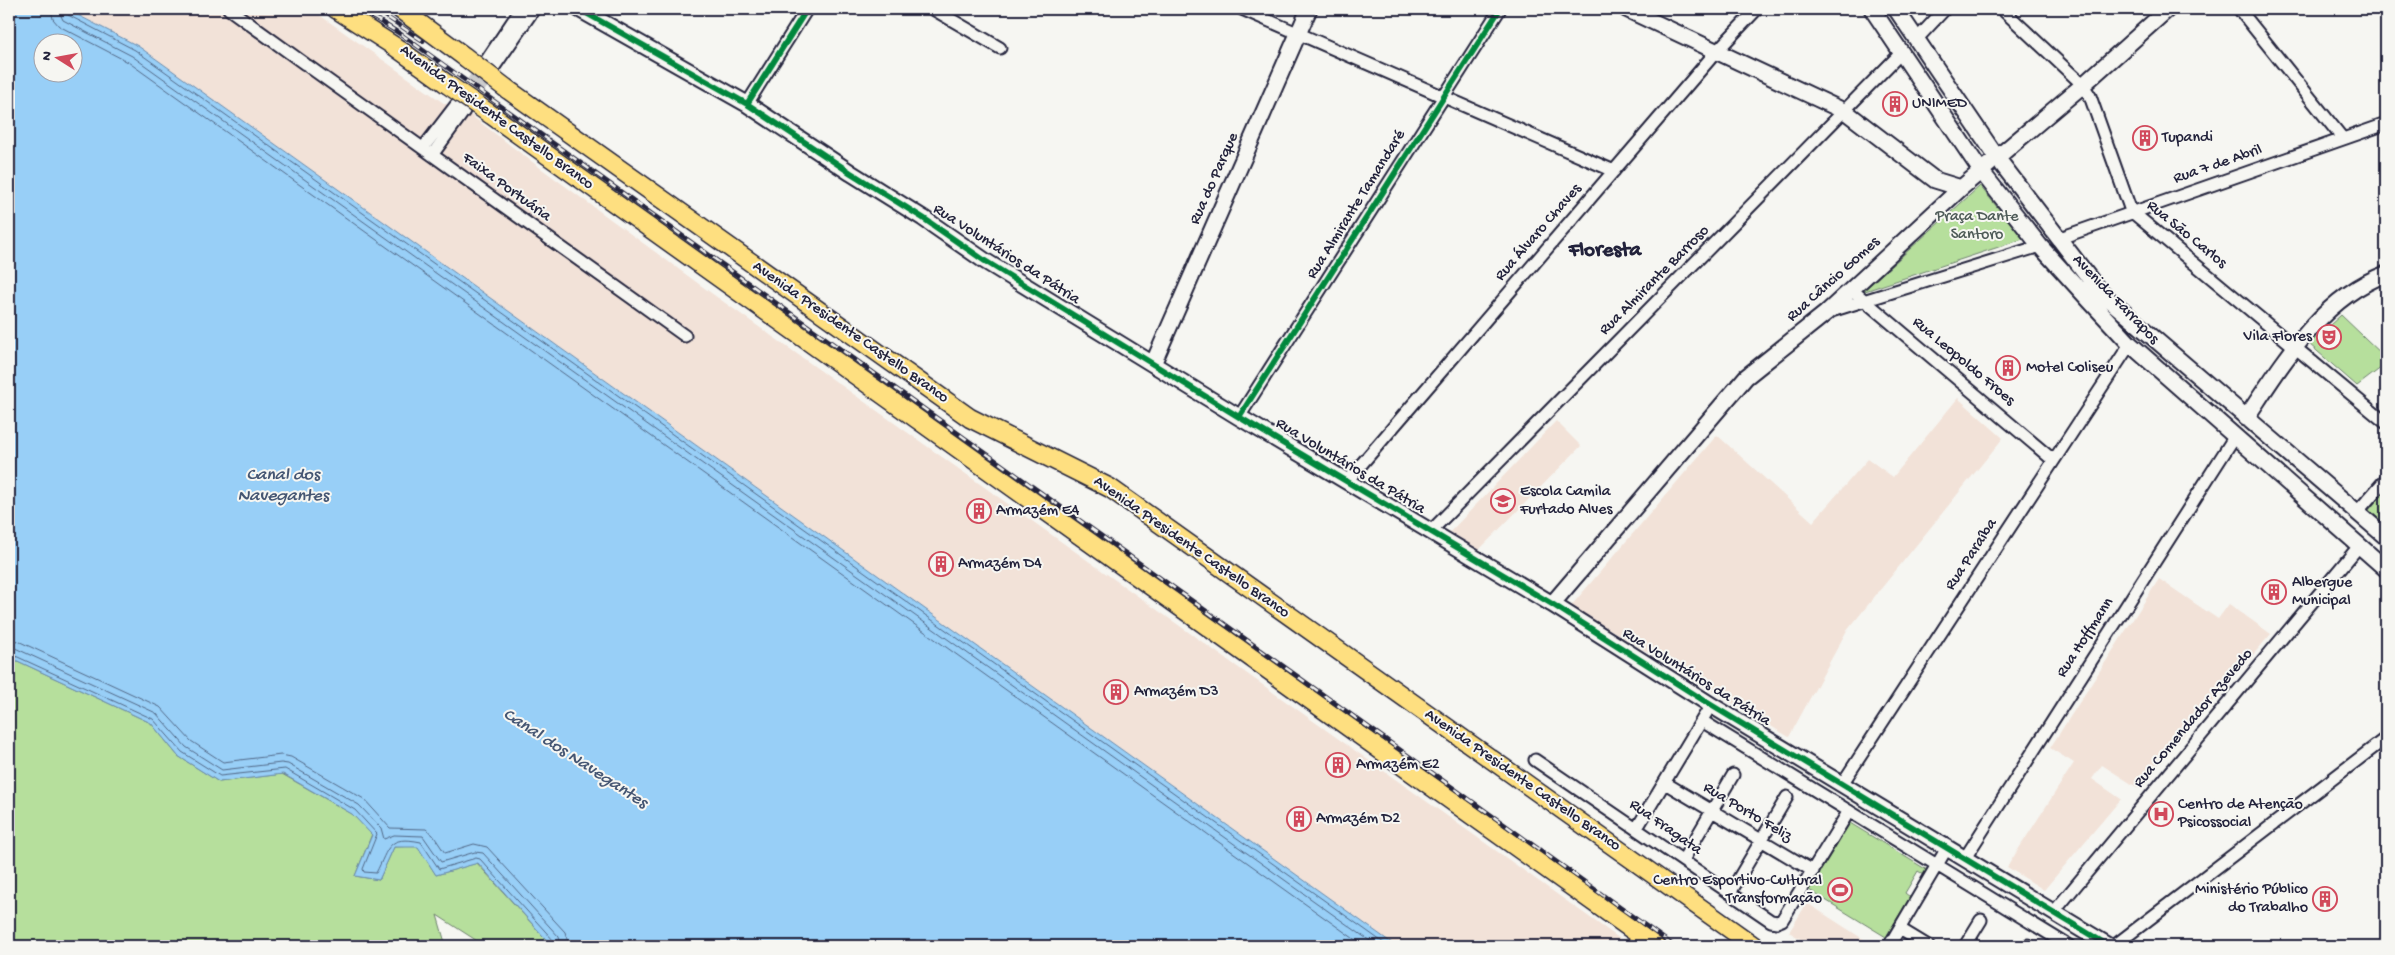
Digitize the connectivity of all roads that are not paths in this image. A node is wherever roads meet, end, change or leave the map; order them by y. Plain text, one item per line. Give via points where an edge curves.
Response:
1 (229, 9) edge
2 (336, 9) edge
3 (400, 9) edge
4 (522, 9) edge
5 (534, 9) edge
6 (580, 9) edge
7 (807, 9) edge
8 (933, 9) edge
9 (1242, 9) edge
10 (1309, 9) edge
11 (1500, 9) edge
12 (1626, 9) edge
13 (1757, 9) edge
14 (1872, 9) edge
15 (1896, 9) edge
16 (1945, 9) edge
17 (2002, 9) edge
18 (2168, 9) edge
19 (2240, 9) edge
20 (1298, 34) junction
21 (1916, 40) junction
22 (1000, 48) dead end
23 (1716, 52) junction
24 (1901, 54) junction
25 (2083, 86) junction
26 (1442, 97) junction
27 (747, 104) junction
28 (460, 108) tunnel mouth
29 (1846, 112) junction
30 (2386, 124) edge
31 (2343, 139) junction
32 (428, 152) junction
33 (1998, 158) junction
34 (1614, 171) junction
35 (1981, 172) junction
36 (1961, 188) junction
37 (2131, 211) junction
38 (2060, 238) junction
39 (2040, 246) junction
40 (2386, 274) edge
41 (1851, 289) junction
42 (1866, 301) junction
43 (1826, 313) junction
44 (685, 336) dead end
45 (2130, 344) junction
46 (2295, 345) junction
47 (1153, 364) junction
48 (1239, 417) junction
49 (2246, 418) junction
50 (2386, 423) edge
51 (2235, 436) junction
52 (2053, 460) junction
53 (2386, 479) edge
54 (1347, 481) junction
55 (2358, 511) junction
56 (1431, 531) junction
57 (2386, 537) edge
58 (2360, 546) junction
59 (2386, 569) edge
60 (1552, 604) junction
61 (1711, 705) junction
62 (1702, 722) junction
63 (2386, 738) edge
64 (1535, 760) dead end
65 (1733, 775) dead end
66 (1664, 783) junction
67 (1842, 784) junction
68 (1787, 797) dead end
69 (1712, 811) junction
70 (1849, 811) junction
71 (1637, 828) junction
72 (1762, 841) junction
73 (1947, 848) junction
74 (1966, 858) junction
75 (1683, 860) junction
76 (1937, 865) junction
77 (1813, 871) junction
78 (1730, 893) junction
79 (2053, 913) junction
80 (1981, 920) dead end
81 (1900, 930) junction
82 (1655, 946) edge
83 (1754, 946) edge
84 (1889, 946) edge
85 (1928, 946) edge
86 (1965, 946) edge
87 (2069, 946) edge
88 (2109, 946) edge
89 (2114, 946) edge

1 - 32 street, Faixa Portuária
2 - 82 main road, Avenida Presidente Castello Branco, bridge via 490,114
3 - 83 main road, Avenida Presidente Castello Branco, bridge via 507,89 970,418 1110,488
4 - 5 street via 488,67
6 - 27 main road, Rua Voluntários da Pátria
7 - 27 street
8 - 22 street
9 - 20 street
10 - 20 main road, Rua do Parque
11 - 26 street, Rua Almirante Tamandaré
12 - 23 main road
13 - 23 street, Rua Álvaro Chaves
14 - 24 main road, Avenida Farrapos
15 - 21 main road, Avenida Farrapos
16 - 21 street
17 - 25 street, Rua São Carlos
18 - 25 main road, Rua Câncio Gomes
19 - 31 street
20 - 26 street
20 - 47 main road, Rua do Parque
21 - 33 main road, Avenida Farrapos
23 - 29 main road
23 - 34 street, Rua Álvaro Chaves
24 - 29 street, Rua Almirante Barroso
24 - 35 main road, Avenida Farrapos
25 - 33 main road, Rua Câncio Gomes
25 - 37 street, Rua São Carlos via 2090,96
26 - 34 street
26 - 48 street, Rua Almirante Tamandaré
27 - 47 main road, Rua Voluntários da Pátria via 985,261
28 - 32 street
29 - 36 main road via 1935,180
29 - 56 street, Rua Almirante Barroso
30 - 31 street, Rua 7 de Abril
31 - 37 street, Rua 7 de Abril
32 - 44 street, Faixa Portuária
33 - 35 main road, Rua Câncio Gomes
33 - 38 main road, Avenida Farrapos
34 - 54 street, Rua Álvaro Chaves
35 - 36 main road, Rua Câncio Gomes
35 - 39 main road, Avenida Farrapos
36 - 41 main road, Rua Câncio Gomes
37 - 38 street, Rua 7 de Abril
37 - 46 street, Rua São Carlos
38 - 49 main road, Avenida Farrapos via 2100,292
39 - 42 street
39 - 45 main road, Avenida Farrapos
40 - 46 main road via 2351,293
41 - 42 street, Rua Leopoldo Froes
41 - 43 main road, Rua Câncio Gomes
42 - 43 street
42 - 52 street, Rua Leopoldo Froes
43 - 60 main road, Rua Câncio Gomes via 1746,377
45 - 51 main road, Avenida Farrapos
45 - 52 street, Rua Paraíba
46 - 49 main road
46 - 50 street, Rua São Carlos
47 - 48 main road, Rua Voluntários da Pátria
48 - 54 main road, Rua Voluntários da Pátria
49 - 55 main road, Avenida Farrapos
51 - 58 main road, Avenida Farrapos
51 - 74 street, Rua Hoffmann
52 - 67 street, Rua Paraíba
53 - 55 street
54 - 56 main road, Rua Voluntários da Pátria
55 - 57 main road, Avenida Farrapos
56 - 60 main road, Rua Voluntários da Pátria
58 - 59 main road, Avenida Farrapos
58 - 79 street, Rua Comendador Azevedo
60 - 61 main road, Rua Voluntários da Pátria
61 - 62 street
61 - 67 main road, Rua Voluntários da Pátria
62 - 66 street
62 - 70 street
63 - 89 street
64 - 71 street, Rua Fragata
65 - 69 street
66 - 69 street, Rua Porto Feliz
66 - 71 street
67 - 73 main road, Rua Voluntários da Pátria
68 - 72 street
69 - 72 street, Rua Porto Feliz
69 - 75 street
70 - 76 street
70 - 77 street
71 - 75 street, Rua Fragata
72 - 77 street, Rua Porto Feliz
72 - 78 street
73 - 74 main road, Rua Voluntários da Pátria
73 - 76 street
74 - 79 main road, Rua Voluntários da Pátria
75 - 78 street, Rua Fragata
76 - 81 street
76 - 87 street
77 - 78 street, Rua Fragata via 1782,920 1777,922
79 - 88 main road, Rua Voluntários da Pátria
80 - 86 street
81 - 84 street
81 - 85 street

